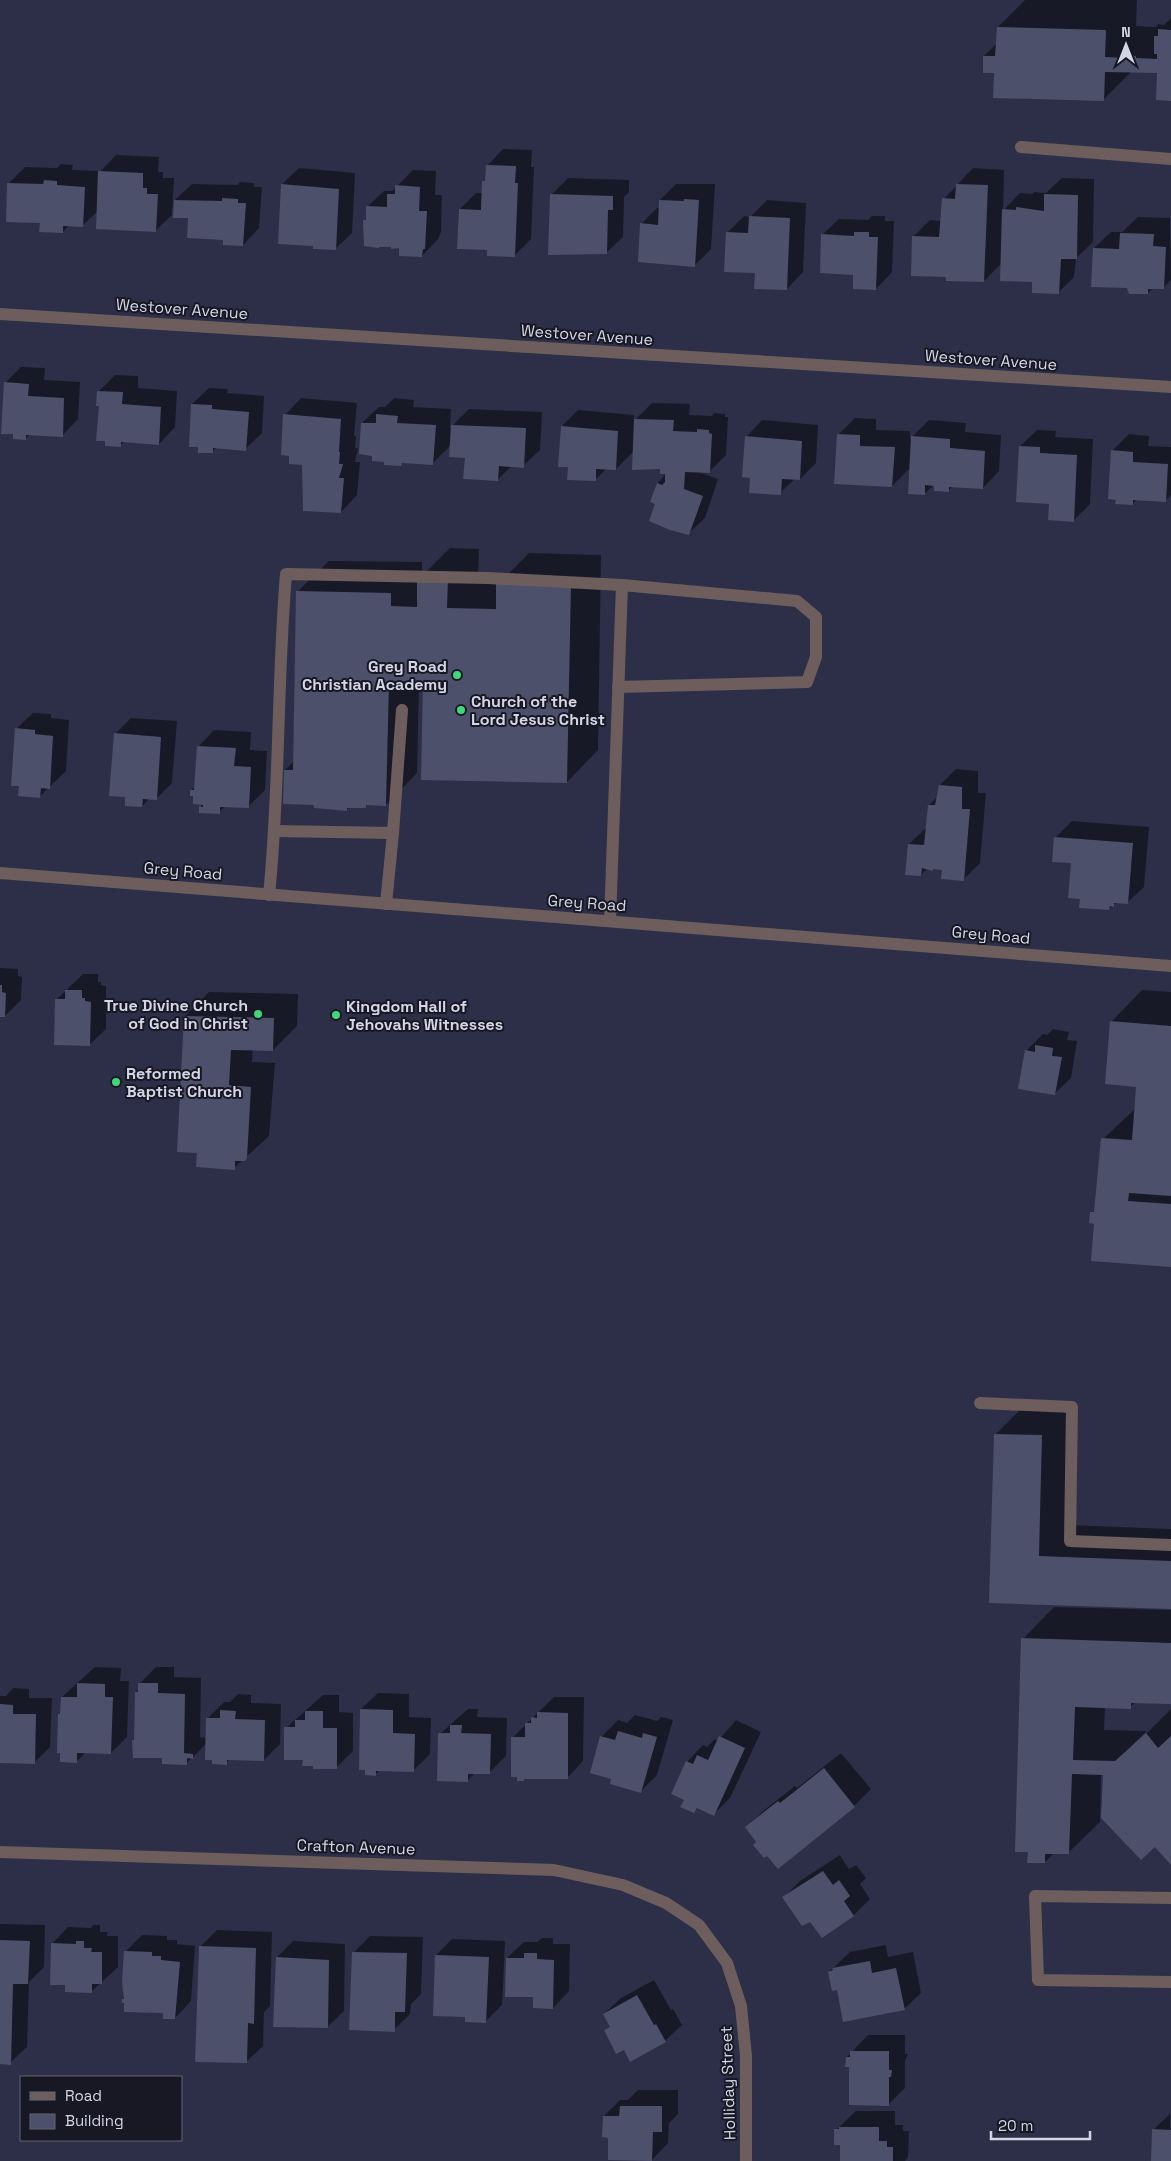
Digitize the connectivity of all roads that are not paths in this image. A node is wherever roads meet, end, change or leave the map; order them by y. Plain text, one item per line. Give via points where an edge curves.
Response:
1 (1021, 147) dead end
2 (1171, 159) edge
3 (0, 314) edge
4 (1171, 387) edge
5 (622, 585) junction
6 (618, 687) junction
7 (402, 710) dead end
8 (275, 831) junction
9 (393, 833) junction
10 (0, 873) edge
11 (268, 894) junction
12 (386, 904) junction
13 (610, 922) junction
14 (1171, 966) edge
15 (980, 1403) dead end
16 (1171, 1545) edge
17 (0, 1852) edge
18 (1171, 1898) edge
19 (699, 1925) joint
20 (1171, 1982) edge
21 (746, 2161) edge

1 - 2 street
3 - 4 street, Westover Avenue
5 - 6 street
5 - 6 street via 797,601 816,617 816,658 807,682
5 - 8 street via 488,578 286,574
6 - 13 street
7 - 9 street
8 - 9 street
8 - 11 street
9 - 12 street
10 - 11 street, Grey Road
11 - 12 street, Grey Road
12 - 13 street, Grey Road
13 - 14 street, Grey Road
15 - 16 street via 1072,1407 1070,1541
17 - 19 street, Crafton Avenue via 554,1870 623,1885 666,1903
18 - 20 street via 1035,1896 1038,1980
19 - 21 street, Holliday Street via 727,1963 741,2006 746,2056

